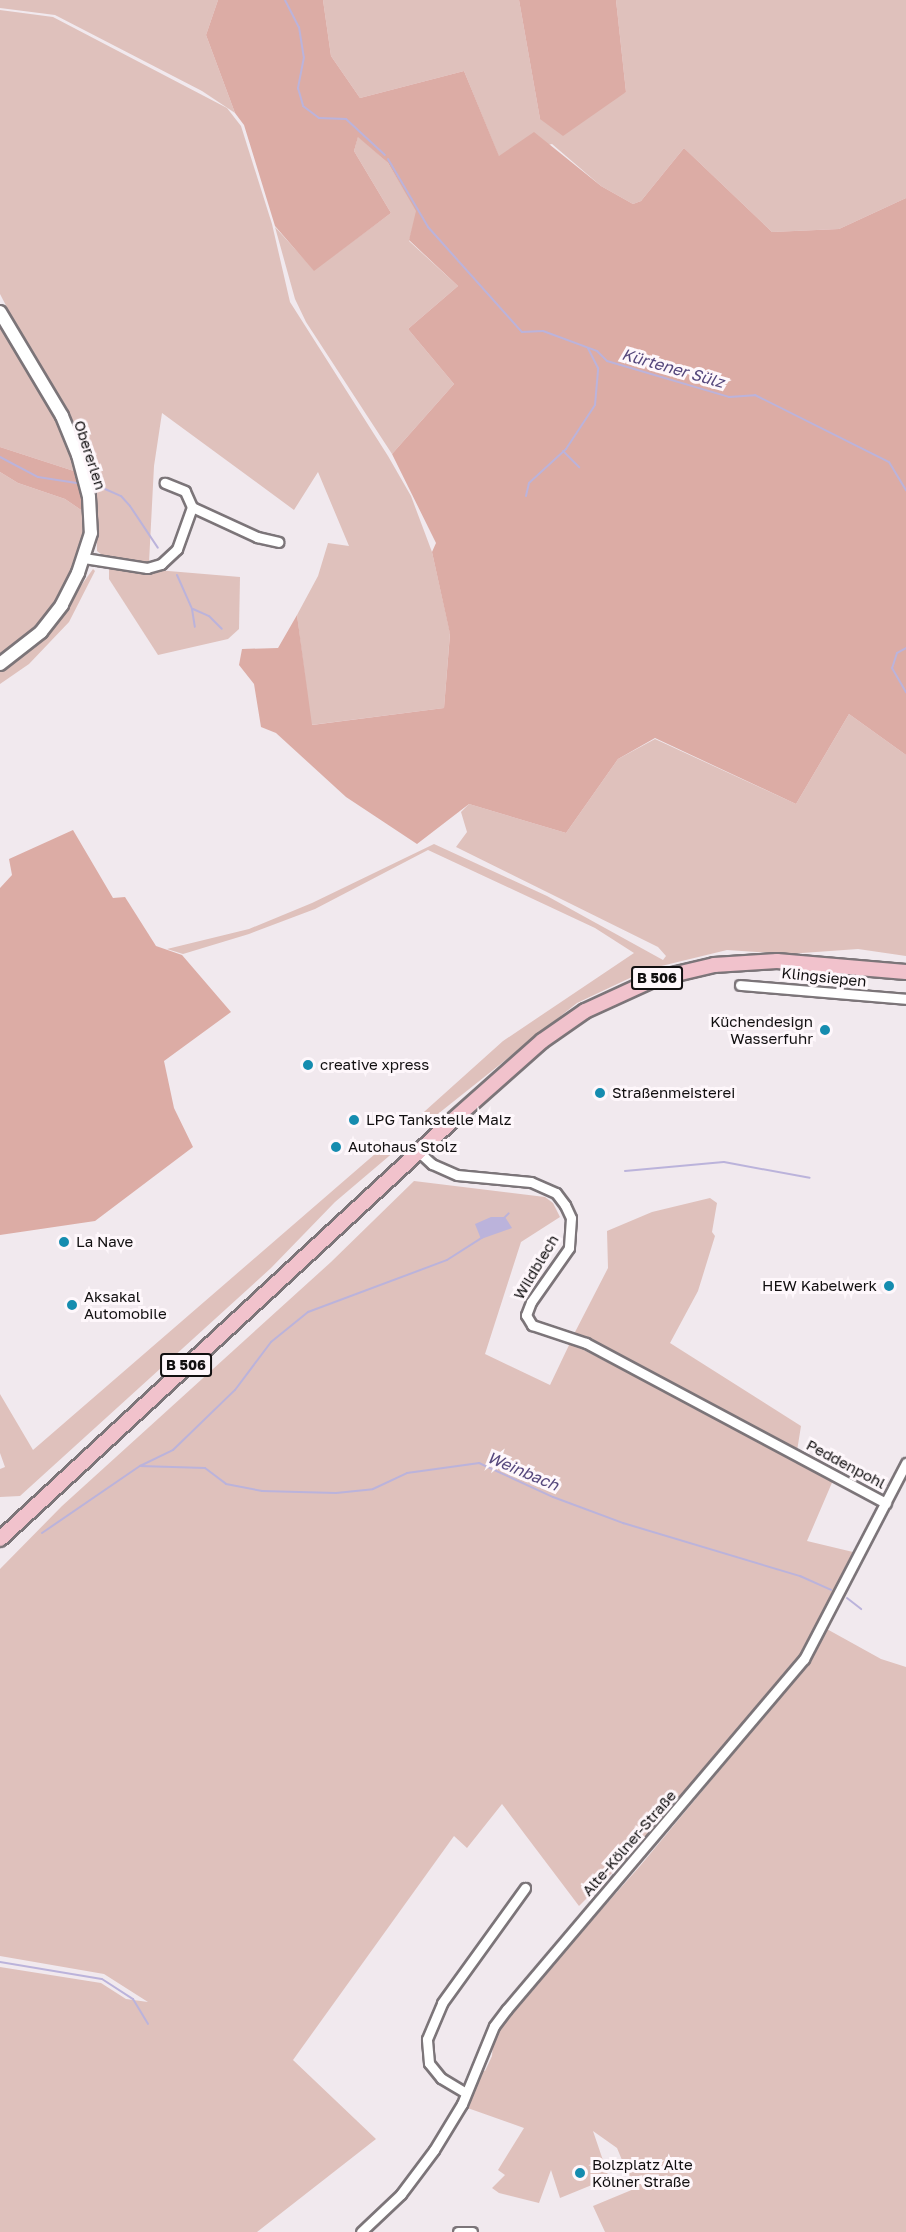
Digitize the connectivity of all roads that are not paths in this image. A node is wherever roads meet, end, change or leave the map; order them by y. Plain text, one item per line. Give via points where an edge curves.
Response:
1 (0, 312) edge
2 (165, 483) dead end
3 (192, 507) junction
4 (278, 542) dead end
5 (84, 558) junction
6 (0, 664) edge
7 (906, 972) edge
8 (740, 985) dead end
9 (906, 999) edge
10 (419, 1152) junction
11 (791, 1452) joint
12 (906, 1463) edge
13 (886, 1503) junction
14 (0, 1539) edge
15 (525, 1888) dead end
16 (466, 2093) junction
17 (361, 2232) edge
18 (458, 2232) edge
19 (472, 2232) edge

1 - 5 main road, Obererlen via 62,416 89,497 91,533
2 - 3 street via 185,491
3 - 4 street via 257,537
3 - 5 street via 177,549 161,564 147,568
5 - 6 main road, Obererlen via 62,605 41,632
7 - 10 main road, B 506 via 751,962 685,970 636,986 585,1011 549,1036
8 - 9 street, Klingsiepen
10 - 11 street, Wildblech via 432,1164 457,1175 531,1182 556,1193 565,1205 571,1218 569,1248 531,1302 526,1315 532,1325 586,1343
10 - 14 main road, B 506
11 - 13 street, Peddenpohl
12 - 13 street, Alte-Kölner-Straße
13 - 16 street, Alte-Kölner-Straße via 804,1659 507,2009 494,2026
15 - 16 street via 442,2003 428,2039 429,2063 441,2078
16 - 17 street, Alte-Kölner-Straße via 434,2150 401,2194
18 - 19 street

